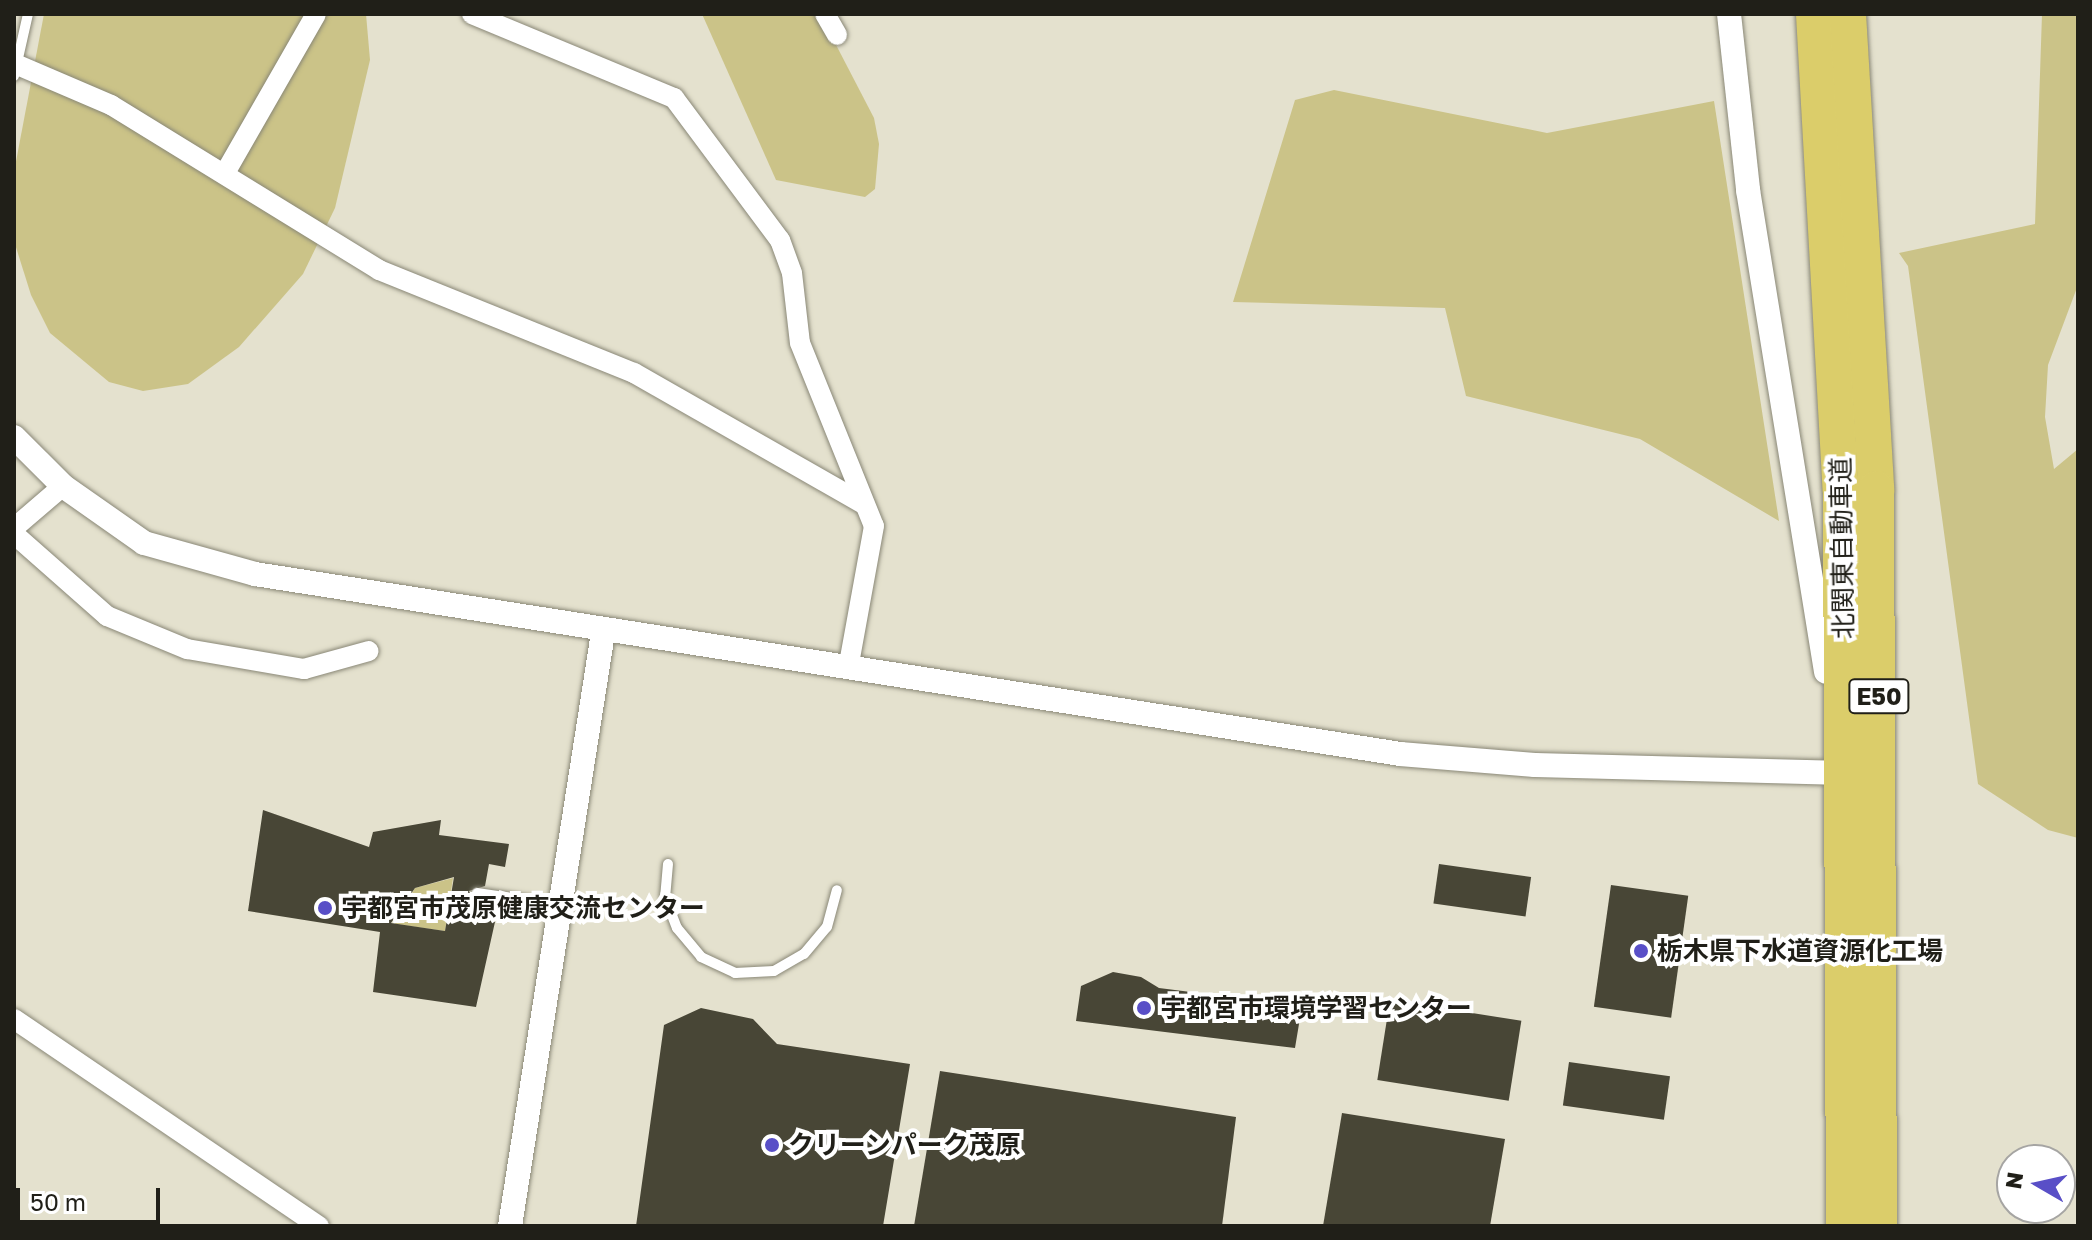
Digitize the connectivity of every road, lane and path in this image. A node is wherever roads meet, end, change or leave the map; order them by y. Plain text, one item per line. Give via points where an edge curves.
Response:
1 (28, 14) edge
2 (316, 14) edge
3 (472, 14) edge
4 (825, 14) edge
5 (1729, 14) edge
6 (1814, 14) edge
7 (1848, 14) edge
8 (837, 35) dead end
9 (17, 71) edge
10 (1843, 168) junction
11 (225, 173) junction
12 (14, 437) edge
13 (63, 486) junction
14 (864, 504) junction
15 (14, 531) edge
16 (603, 633) junction
17 (369, 651) dead end
18 (848, 669) junction
19 (1835, 773) junction
20 (668, 864) dead end
21 (837, 890) dead end
22 (477, 893) dead end
23 (560, 905) junction
24 (14, 1019) edge
25 (319, 1226) edge
26 (510, 1226) edge
27 (1835, 1226) edge
28 (1844, 1226) edge
29 (1879, 1226) edge

1 - 9 lane
2 - 11 street
3 - 14 street via 674,98 780,240 792,273 800,343
4 - 8 street
5 - 19 street via 1748,190 1820,605
6 - 10 highway, 北関東自動車道 / E50
7 - 10 highway, 北関東自動車道 / E50
9 - 11 street via 111,105
10 - 28 highway, 北関東自動車道 / E50
10 - 29 highway, 北関東自動車道 / E50 via 1880,711
11 - 14 street via 379,270 634,373
12 - 13 street
13 - 15 street
13 - 16 street via 144,543 173,556
14 - 18 street via 874,526
15 - 17 street via 107,616 187,649 304,669
16 - 18 street
16 - 23 street
18 - 19 street via 1400,754 1535,765
19 - 27 street
20 - 21 lane via 665,897 677,928 701,957 735,973 774,971 804,954 827,927
22 - 23 lane
23 - 26 street
24 - 25 street

